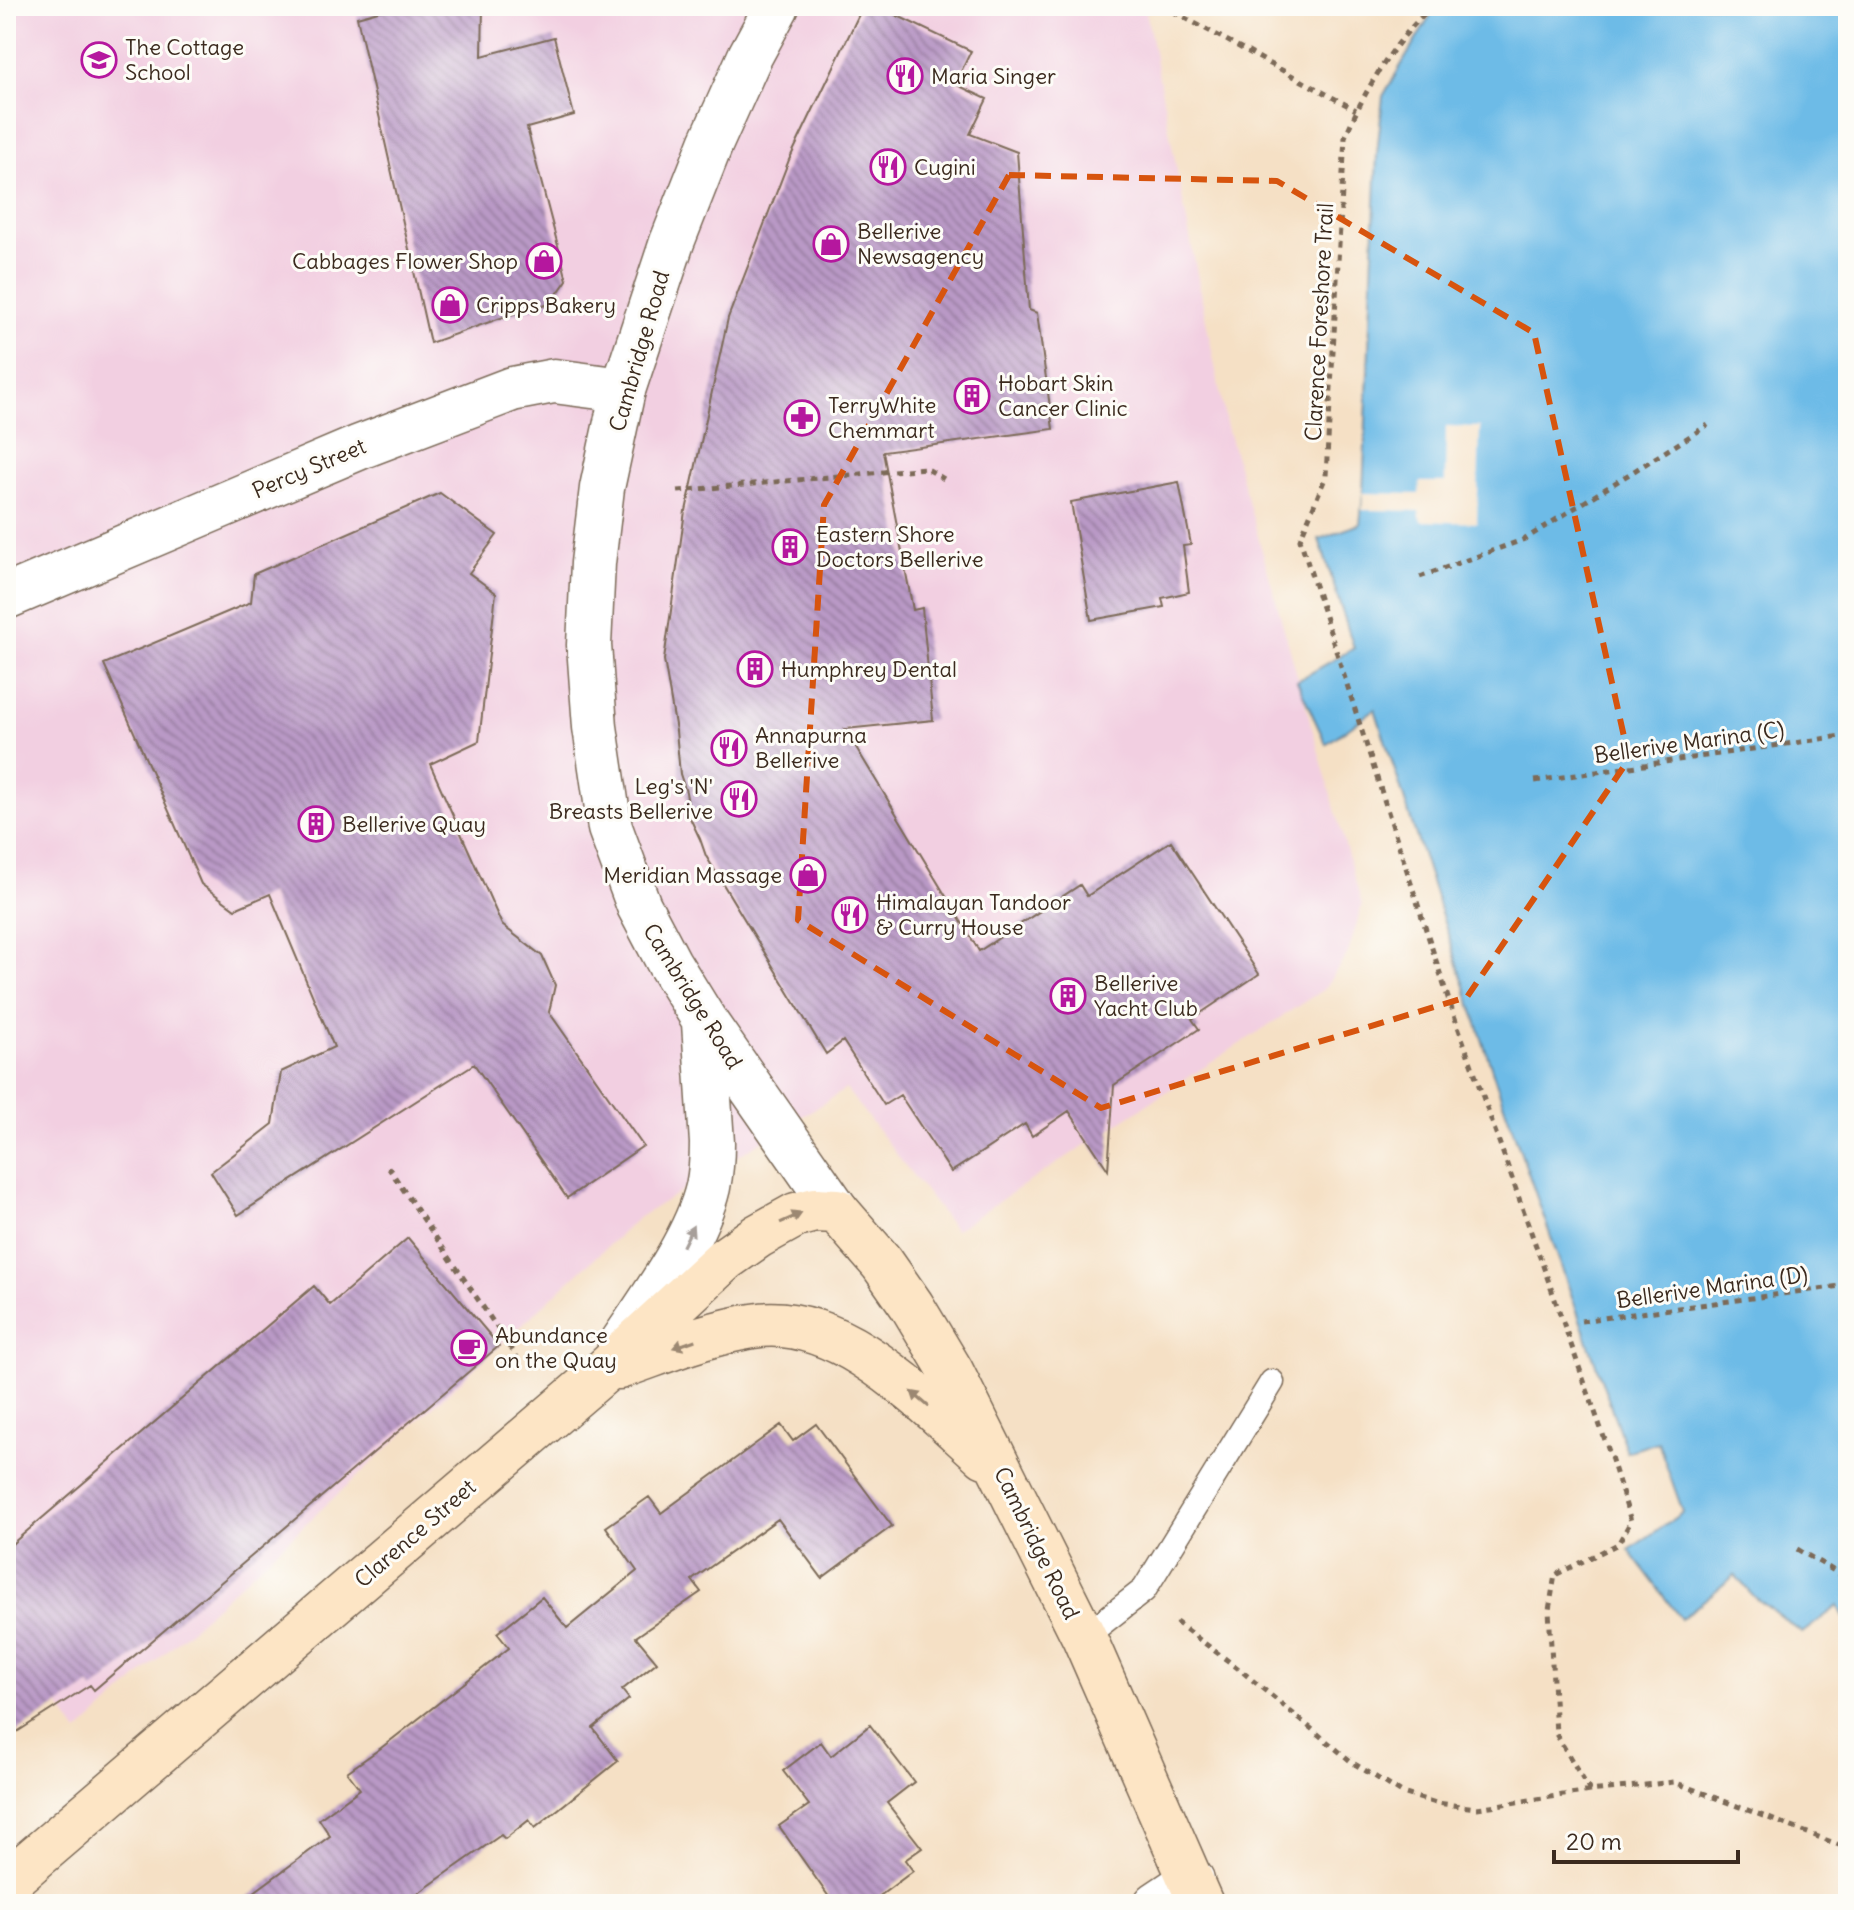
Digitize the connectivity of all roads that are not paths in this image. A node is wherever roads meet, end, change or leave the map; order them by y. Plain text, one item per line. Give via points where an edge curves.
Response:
1 (777, 6) edge
2 (623, 390) junction
3 (6, 597) edge
4 (704, 1020) junction
5 (837, 1211) junction
6 (602, 1373) junction
7 (1272, 1382) dead end
8 (1000, 1469) junction
9 (1084, 1637) junction
10 (6, 1883) edge
11 (1196, 1892) edge
12 (1156, 1904) edge

1 - 2 street, Cambridge Road via 706,156
2 - 3 street, Percy Street via 554,381 512,389 360,447
2 - 4 street, Cambridge Road via 593,563 589,645 595,727 610,828 639,906
4 - 5 street, Cambridge Road
6 -> 4 street via 679,1253 708,1188 712,1143
6 -> 5 main road, Clarence Street via 725,1259 758,1236 796,1215
5 - 8 main road, Cambridge Road via 912,1306
8 -> 6 main road via 880,1366 808,1330 754,1325
6 - 10 main road, Clarence Street
7 - 9 lane via 1144,1590
8 - 9 main road, Cambridge Road
9 - 11 main road, Cambridge Road
11 - 12 street

